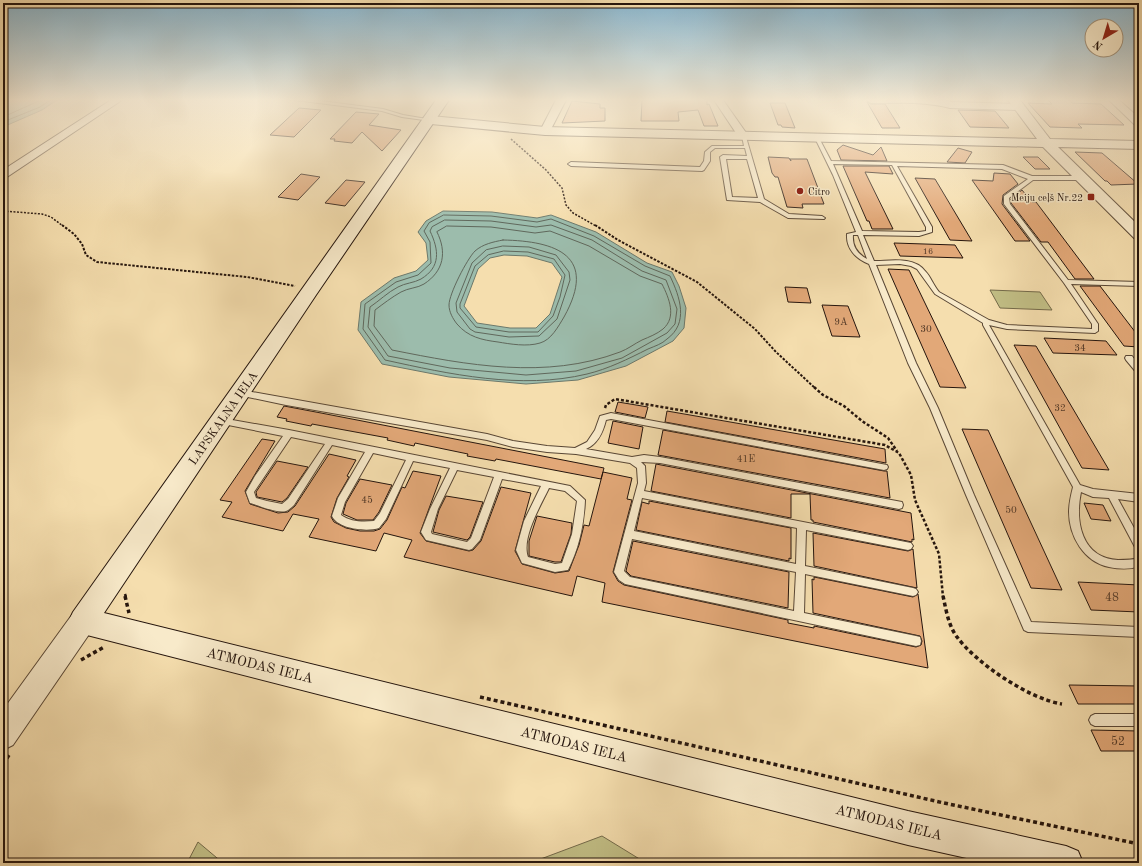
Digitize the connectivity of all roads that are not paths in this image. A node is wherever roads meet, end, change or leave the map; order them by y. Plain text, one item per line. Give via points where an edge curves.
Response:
1 (56, 140) edge
2 (417, 140) edge
3 (730, 140) edge
4 (774, 140) edge
5 (818, 140) edge
6 (910, 140) edge
7 (1044, 140) edge
8 (745, 142) junction
9 (1047, 144) junction
10 (1139, 145) edge
11 (750, 158) junction
12 (829, 162) junction
13 (571, 164) dead end
14 (894, 165) junction
15 (3, 175) edge
16 (1031, 178) junction
17 (1082, 178) junction
18 (761, 200) junction
19 (822, 218) dead end
20 (859, 233) junction
21 (1139, 235) edge
22 (872, 262) junction
23 (1066, 282) junction
24 (1139, 284) edge
25 (987, 322) junction
26 (1130, 358) dead end
27 (1139, 370) edge
28 (241, 393) junction
29 (221, 421) junction
30 (289, 433) junction
31 (330, 442) junction
32 (371, 450) junction
33 (576, 451) junction
34 (411, 457) junction
35 (632, 460) junction
36 (455, 466) junction
37 (884, 466) dead end
38 (499, 475) junction
39 (547, 484) junction
40 (1077, 487) junction
41 (639, 494) junction
42 (1112, 496) junction
43 (1139, 498) edge
44 (899, 505) dead end
45 (802, 526) junction
46 (628, 534) junction
47 (908, 546) dead end
48 (1139, 546) edge
49 (1139, 562) edge
50 (801, 569) junction
51 (913, 592) dead end
52 (799, 617) junction
53 (83, 621) junction
54 (1139, 632) edge
55 (916, 641) dead end
56 (1095, 720) dead end
57 (1139, 720) edge
58 (3, 735) edge
59 (1066, 863) edge

1 - 15 street
2 - 28 main road, LAPSKALNA IELA
3 - 8 street
4 - 8 street
5 - 12 lane
6 - 9 street
7 - 9 street
8 - 11 lane
8 - 13 lane via 714,147 708,152 707,161 702,169
9 - 10 street
9 - 17 street
11 - 18 lane
11 - 18 lane via 723,157 728,199
12 - 14 lane
12 - 20 lane
14 - 16 lane via 1003,167
14 - 20 lane via 929,227 929,232
16 - 17 lane
16 - 23 lane via 1006,197 1007,204
17 - 21 street
18 - 19 lane via 788,216
20 - 22 lane
20 - 22 lane via 850,234 852,247 857,255
22 - 25 lane via 916,265 937,293
22 - 54 lane via 912,363 934,408 1028,627
23 - 24 lane
23 - 25 lane via 1096,324 1095,331 1007,327
25 - 40 lane via 993,338
26 - 27 lane
28 - 29 main road, LAPSKALNA IELA
28 - 33 lane via 487,437 513,444
29 - 30 lane
29 - 53 main road, LAPSKALNA IELA
30 - 31 lane
30 - 31 lane via 250,492 253,500 284,508 291,502
31 - 32 lane
32 - 34 lane
32 - 34 lane via 341,501 336,516 343,522 362,526 376,525 383,516
33 - 35 lane
33 - 37 lane via 590,444 599,431 603,418 611,416
34 - 36 lane
35 - 41 lane via 642,466
35 - 44 lane via 660,460
36 - 38 lane
36 - 38 lane via 426,532 429,537 451,543 469,546 475,540
38 - 39 lane
39 - 39 lane via 567,488 581,500 580,521 565,567 555,568 525,560 521,550 528,521
40 - 42 lane
40 - 49 lane via 1074,516 1083,544 1092,557 1106,563 1132,565
41 - 45 lane
41 - 46 lane
42 - 43 lane
42 - 48 lane
45 - 47 lane
45 - 50 lane
46 - 50 lane
46 - 52 lane via 619,572 622,578 628,581
50 - 51 lane
50 - 52 lane
52 - 55 lane
53 - 58 street, LAPSKALNA IELA
53 - 59 main road, ATMODAS IELA via 908,828
56 - 57 lane

